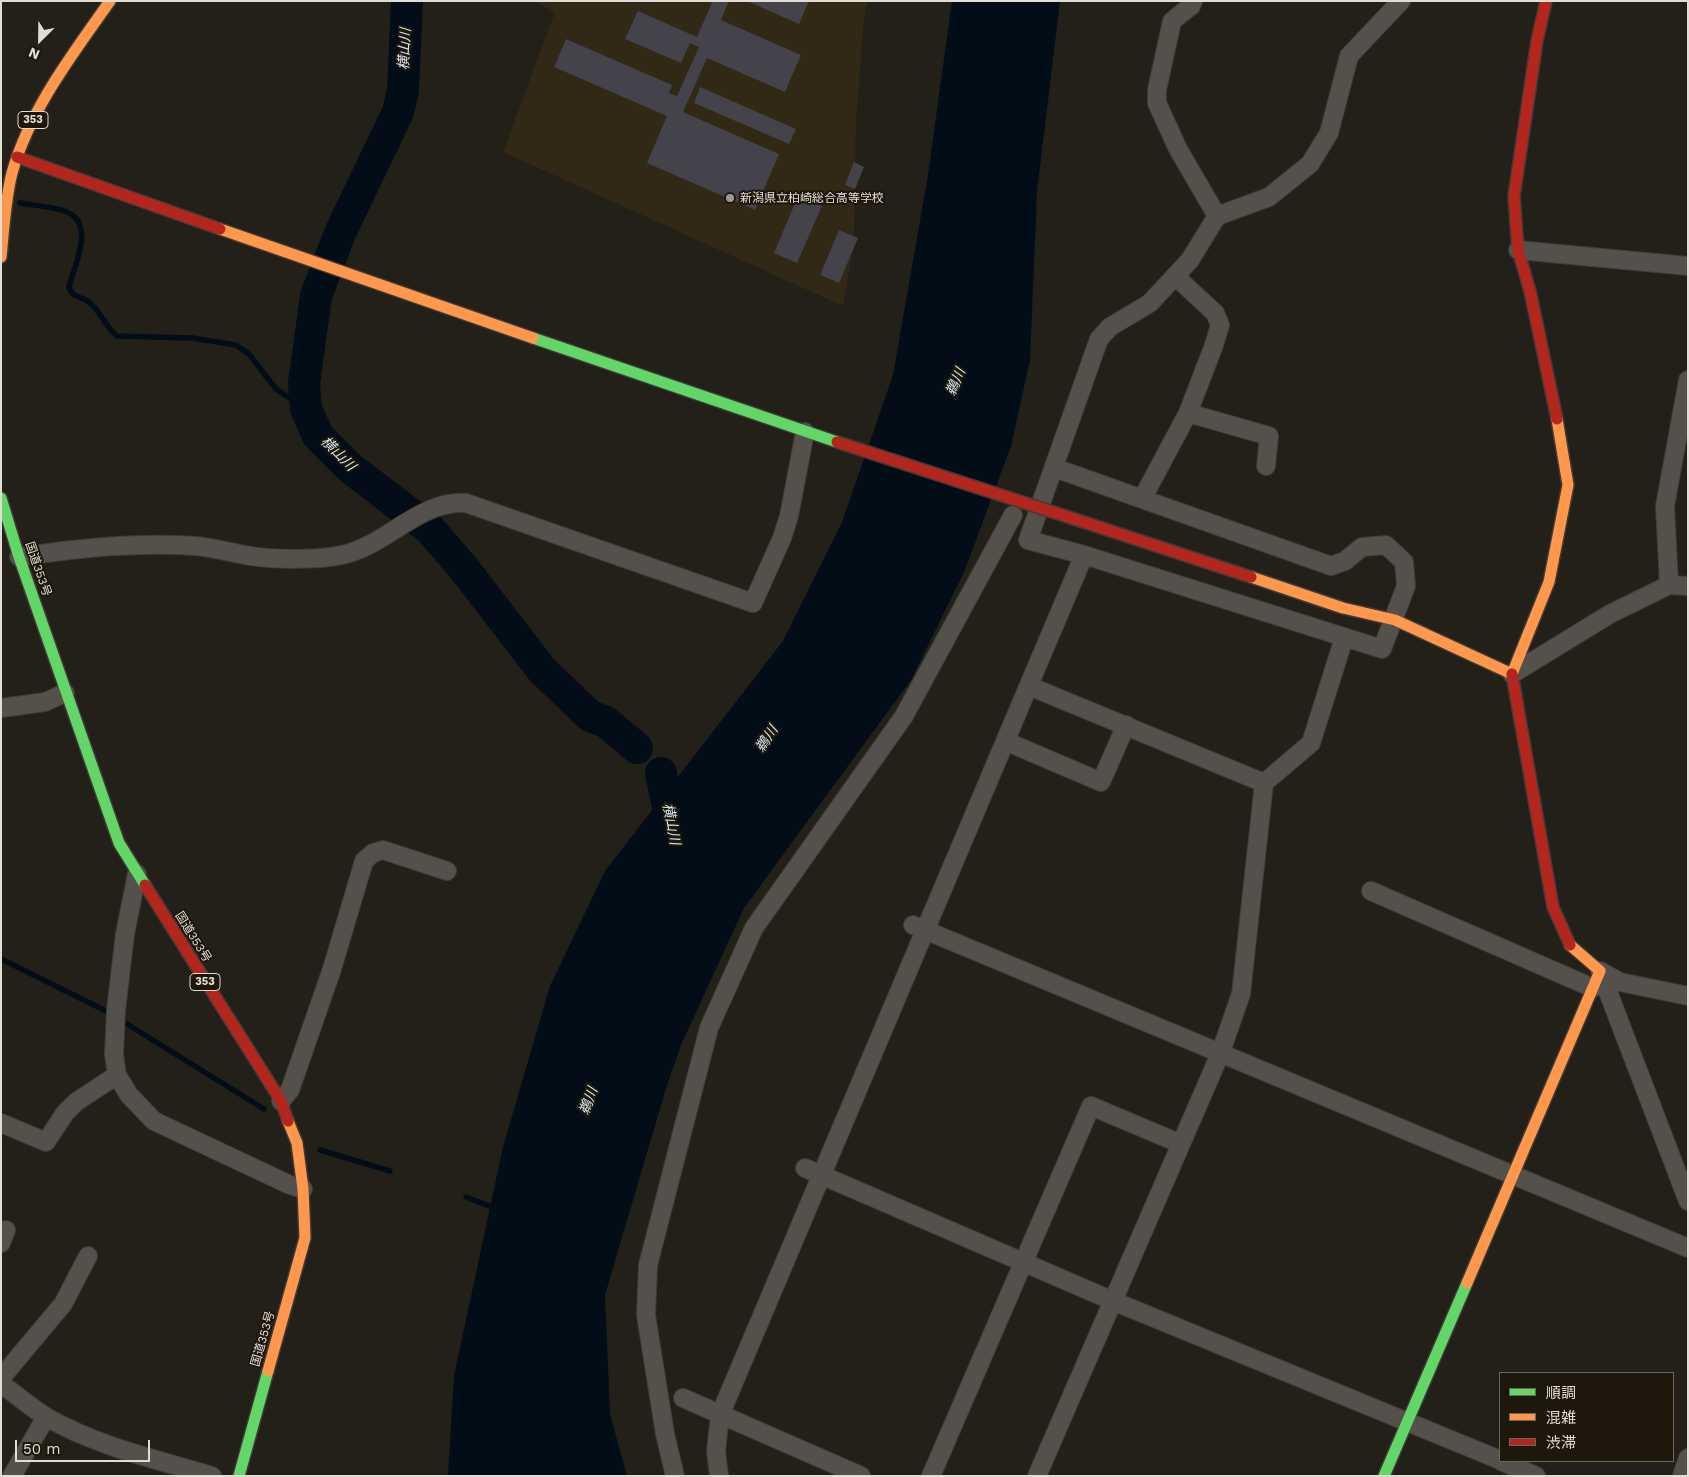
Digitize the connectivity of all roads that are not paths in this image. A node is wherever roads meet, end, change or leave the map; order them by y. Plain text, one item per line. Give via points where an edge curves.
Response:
1 (110, 1) edge
2 (1193, 1) edge
3 (1401, 1) edge
4 (1546, 1) edge
5 (18, 158) junction
6 (1217, 216) junction
7 (1518, 250) junction
8 (1, 258) edge
9 (1688, 266) edge
10 (1175, 276) junction
11 (1688, 380) edge
12 (1188, 413) junction
13 (805, 432) junction
14 (1266, 466) dead end
15 (1055, 468) junction
16 (1, 498) edge
17 (1142, 499) junction
18 (1013, 515) dead end
19 (1084, 555) junction
20 (19, 557) junction
21 (1669, 585) junction
22 (1688, 586) edge
23 (1395, 620) junction
24 (1344, 638) junction
25 (1512, 674) junction
26 (1029, 686) junction
27 (65, 692) junction
28 (1, 708) edge
29 (1126, 725) junction
30 (1005, 741) junction
31 (1264, 783) junction
32 (447, 871) dead end
33 (137, 874) junction
34 (1371, 891) dead end
35 (920, 928) junction
36 (1600, 971) junction
37 (1593, 988) junction
38 (1688, 996) edge
39 (1220, 1054) junction
40 (117, 1075) junction
41 (281, 1101) junction
42 (1, 1123) edge
43 (1181, 1144) junction
44 (805, 1168) dead end
45 (1512, 1174) junction
46 (821, 1175) junction
47 (303, 1188) junction
48 (1688, 1201) edge
49 (1688, 1248) edge
50 (88, 1256) dead end
51 (1022, 1262) junction
52 (1113, 1301) junction
53 (1, 1378) edge
54 (1, 1384) edge
55 (683, 1398) dead end
56 (720, 1415) junction
57 (46, 1417) junction
58 (1408, 1421) junction
59 (1688, 1458) edge
60 (1499, 1460) edge
61 (1503, 1462) edge
62 (12, 1476) edge
63 (212, 1476) edge
64 (239, 1476) edge
65 (675, 1476) edge
66 (719, 1476) edge
67 (861, 1476) edge
68 (931, 1476) edge
69 (1037, 1476) edge
70 (1384, 1476) edge
71 (1536, 1476) edge
72 (1682, 1476) edge

1 - 5 main road, 353 via 37,112
2 - 6 street via 1172,21 1157,103 1178,149
3 - 6 street via 1348,56 1329,134 1310,164 1269,197
4 - 7 main road via 1514,196
5 - 8 main road, 353 via 8,194
5 - 13 main road
6 - 10 street via 1190,260
7 - 9 street
7 - 25 main road via 1560,431 1568,485 1549,582
10 - 12 street via 1215,313 1220,325
10 - 15 street via 1150,302 1110,327 1099,339
11 - 21 street via 1665,506
12 - 14 street via 1269,436
12 - 17 street
13 - 20 street via 789,516 752,603 466,503 445,504 355,551 327,557 252,556 197,546 140,544 86,547
13 - 23 main road, bridge via 1343,608
15 - 17 street
15 - 19 street via 1044,489 1028,540
16 - 20 main road, 国道353号 / 353
17 - 23 street via 1332,566 1345,561 1362,547 1386,545 1404,562 1406,586
18 - 65 street via 904,716 754,928 709,1028 648,1264 646,1315
19 - 24 street
19 - 26 street
20 - 27 main road, 国道353号 / 353
21 - 22 street
21 - 25 street via 1610,614
23 - 24 street via 1382,649
23 - 25 main road
24 - 31 street via 1311,743
25 - 36 main road via 1554,907 1570,944
26 - 29 street
26 - 30 street
27 - 28 street via 45,702
27 - 33 main road, 国道353号 / 353 via 116,836
29 - 30 street via 1101,782
29 - 31 street
30 - 35 street
31 - 39 street via 1241,994
32 - 41 street via 383,850 364,861 332,969 290,1090
33 - 40 street via 125,934 116,1018 114,1054
33 - 41 main road, 国道353号 / 353
34 - 37 street
35 - 39 street
35 - 46 street
36 - 37 main road
36 - 38 street via 1620,982
36 - 48 street
37 - 45 main road
39 - 43 street
39 - 45 street
40 - 42 street via 76,1102 46,1142
40 - 47 street via 129,1096 154,1121 290,1185
41 - 47 main road, 国道353号 / 353 via 297,1142
43 - 51 street via 1091,1106
43 - 52 street
44 - 46 street
45 - 49 street
45 - 58 main road
46 - 51 street
46 - 56 street
47 - 64 main road, 国道353号 / 353 via 305,1222 301,1257
50 - 53 street via 63,1304
51 - 52 street
51 - 68 street
52 - 58 street
52 - 69 street
54 - 57 street
55 - 56 street
56 - 66 street via 716,1451
56 - 67 street
57 - 62 street
57 - 63 street via 113,1448
58 - 60 street
58 - 70 main road
59 - 72 street
61 - 71 street

